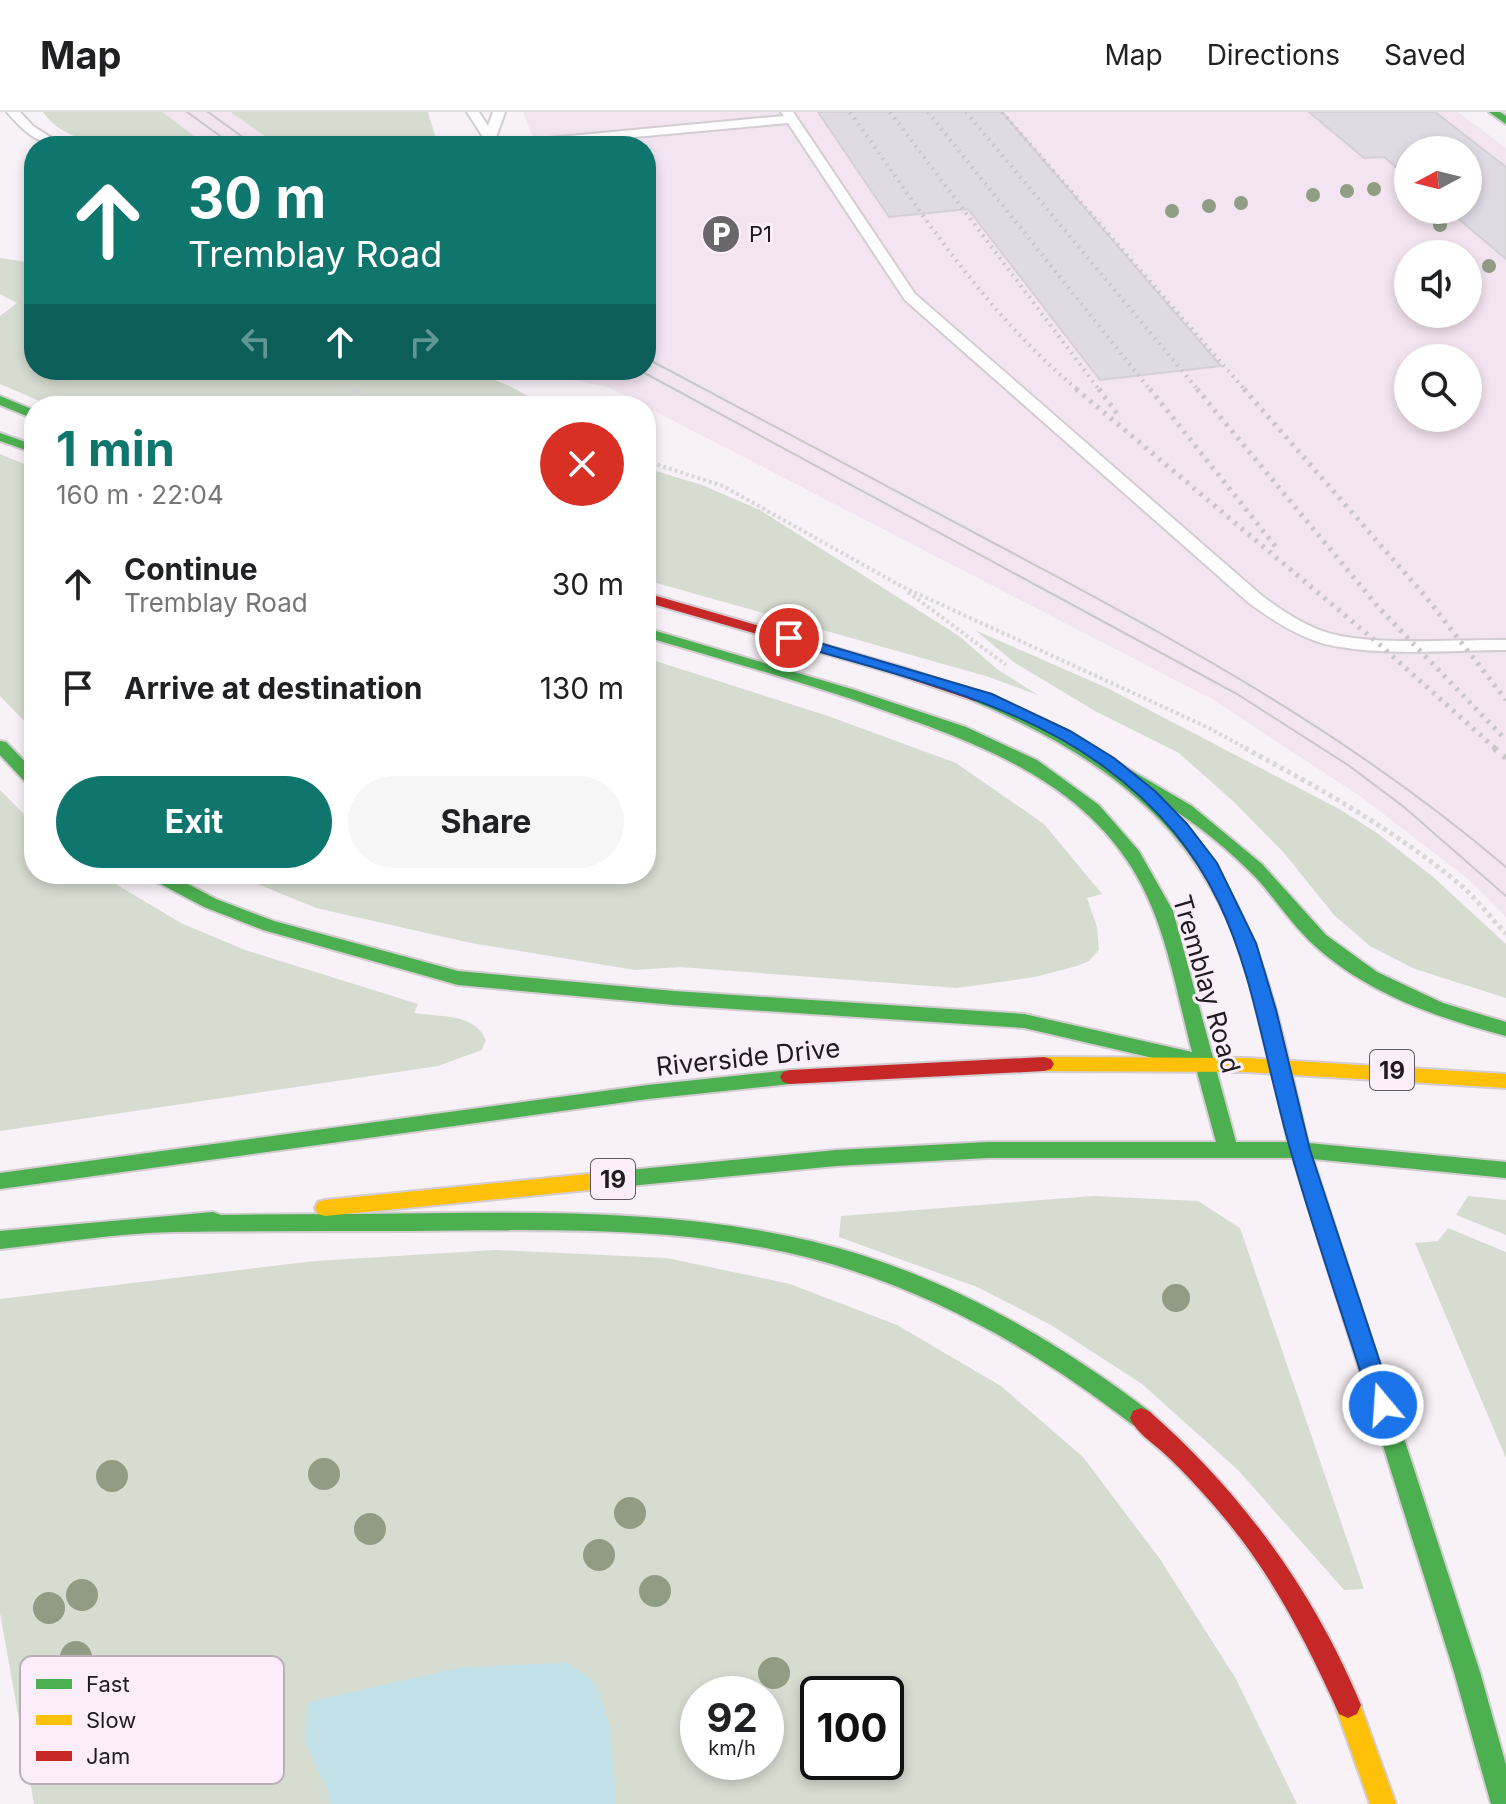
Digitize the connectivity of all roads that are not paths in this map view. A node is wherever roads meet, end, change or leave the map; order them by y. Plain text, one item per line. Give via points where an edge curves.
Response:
1 (13, 112) edge
2 (473, 112) edge
3 (499, 112) edge
4 (1494, 112) edge
5 (789, 115) edge
6 (1506, 121) edge
7 (41, 136) edge
8 (487, 136) edge
9 (493, 136) edge
10 (566, 136) edge
11 (0, 400) edge
12 (24, 411) edge
13 (0, 437) edge
14 (24, 445) edge
15 (656, 600) edge
16 (656, 635) edge
17 (1506, 645) edge
18 (0, 746) edge
19 (1108, 762) junction
20 (24, 771) edge
21 (174, 884) edge
22 (1506, 1029) edge
23 (1203, 1062) junction
24 (1277, 1064) junction
25 (1506, 1081) edge
26 (1227, 1147) junction
27 (1300, 1150) junction
28 (1506, 1170) edge
29 (0, 1181) edge
30 (177, 1224) junction
31 (0, 1240) edge
32 (1383, 1804) edge
33 (1504, 1804) edge

1 - 7 lane
2 - 8 lane
3 - 9 lane
4 - 6 main road
5 - 10 lane
5 - 17 lane via 910,297 1255,599 1281,618 1328,639
11 - 12 main road
13 - 14 main road
15 - 19 main road, Tremblay Road via 987,698
16 - 23 main road, Tremblay Road via 971,734 1026,761 1079,797 1120,837 1164,911
18 - 20 main road
19 - 22 main road via 1162,792 1256,867 1328,947 1365,974 1410,1000
19 - 24 main road, Tremblay Road via 1150,796 1209,863 1247,943
21 - 23 main road via 269,926 458,978 1024,1021
23 - 24 main road, Riverside Drive / 19
23 - 26 main road, Tremblay Road
23 - 29 main road, Riverside Drive / 19 via 813,1075
24 - 25 main road, Riverside Drive / 19
24 - 27 main road, Tremblay Road
26 - 27 main road, 19
26 - 30 main road, 19 via 836,1158
27 - 28 main road, 19
27 - 33 main road, Tremblay Road
30 - 31 main road, 19
30 - 32 main road via 563,1221 691,1228 796,1244 950,1297 1016,1329 1085,1373 1156,1428 1221,1494 1275,1566 1325,1655 1367,1749

